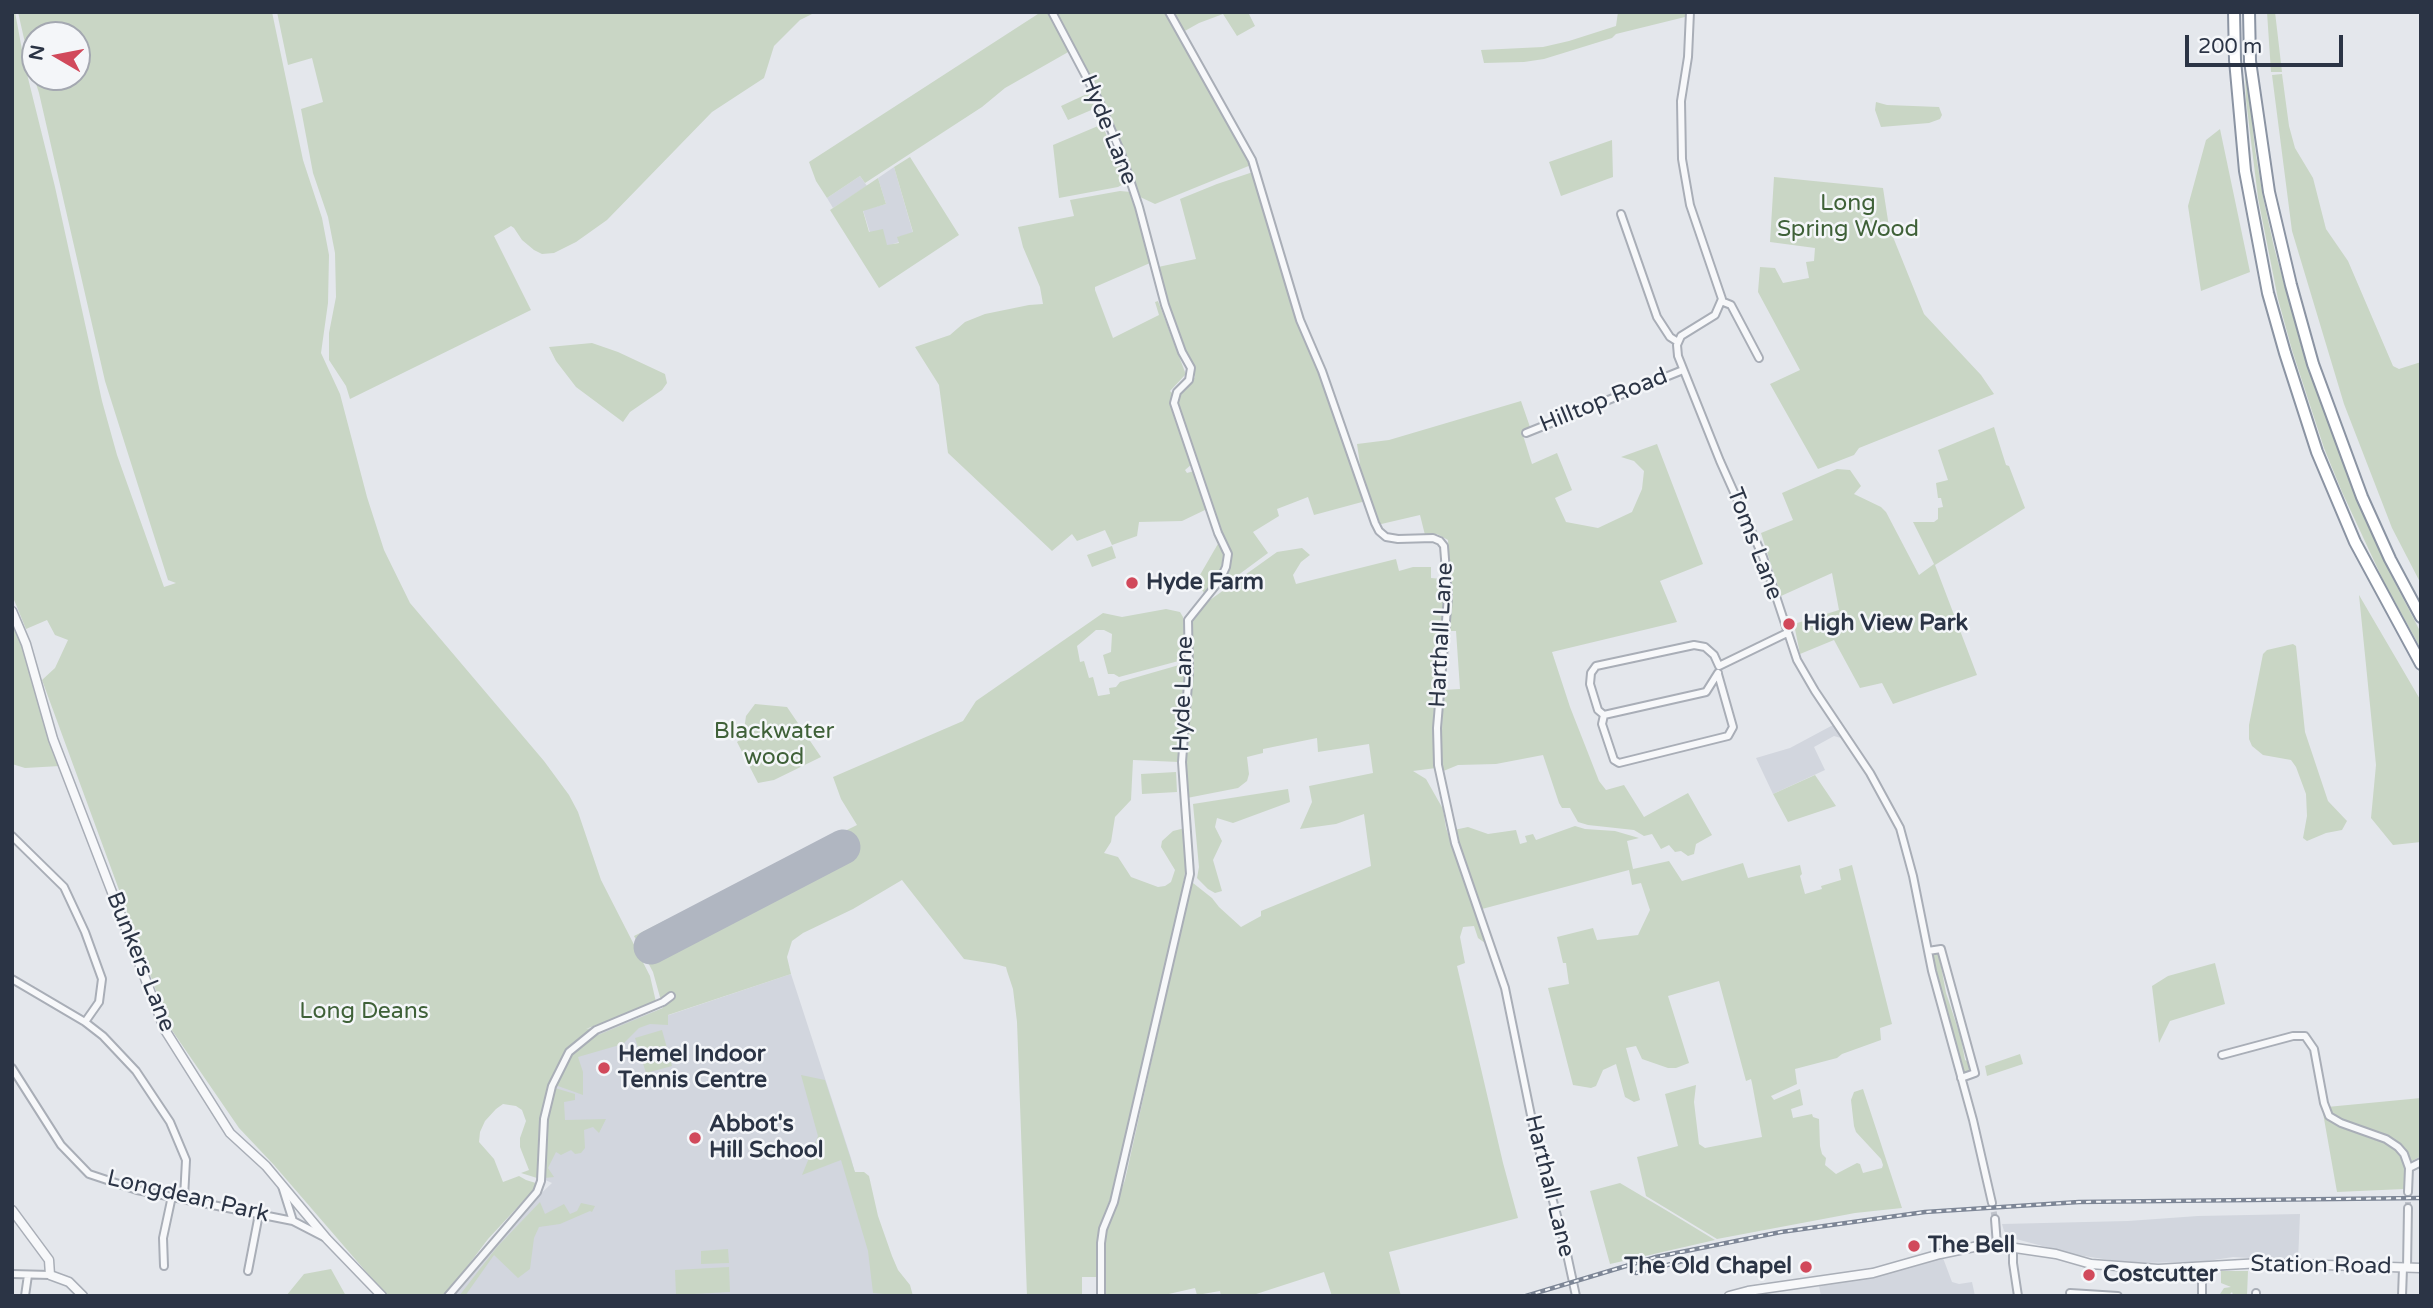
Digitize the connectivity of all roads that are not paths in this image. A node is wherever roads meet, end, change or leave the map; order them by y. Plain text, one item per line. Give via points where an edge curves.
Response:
1 (1052, 12) edge
2 (1169, 12) edge
3 (1690, 12) edge
4 (2234, 12) edge
5 (2249, 12) edge
6 (1621, 214) dead end
7 (1721, 301) junction
8 (1678, 342) junction
9 (1759, 358) dead end
10 (1683, 370) junction
11 (1526, 433) dead end
12 (12, 611) edge
13 (2421, 617) edge
14 (1787, 633) junction
15 (2421, 664) edge
16 (1719, 666) junction
17 (1718, 674) junction
18 (1709, 691) junction
19 (1724, 694) junction
20 (1604, 715) junction
21 (12, 836) edge
22 (1928, 951) junction
23 (12, 979) edge
24 (671, 996) dead end
25 (85, 1022) junction
26 (2222, 1055) dead end
27 (12, 1068) edge
28 (1961, 1078) junction
29 (2421, 1162) edge
30 (2409, 1168) junction
31 (282, 1185) junction
32 (2408, 1192) tunnel mouth
33 (172, 1196) junction
34 (184, 1198) junction
35 (1992, 1203) tunnel mouth
36 (2408, 1208) tunnel mouth
37 (12, 1210) edge
38 (260, 1214) junction
39 (1995, 1219) tunnel mouth
40 (293, 1221) junction
41 (327, 1239) junction
42 (1997, 1245) junction
43 (2013, 1247) junction
44 (164, 1266) dead end
45 (2202, 1267) junction
46 (2405, 1268) junction
47 (2421, 1268) edge
48 (247, 1271) dead end
49 (12, 1274) edge
50 (28, 1275) junction
51 (50, 1275) junction
52 (2070, 1293) dead end
53 (2087, 1295) edge
54 (25, 1296) edge
55 (83, 1296) edge
56 (382, 1296) edge
57 (448, 1296) edge
58 (1101, 1296) edge
59 (1576, 1296) edge
60 (1729, 1296) edge
61 (2018, 1296) edge
62 (2118, 1296) edge
63 (2202, 1296) edge
64 (2402, 1296) edge

1 - 58 street, Hyde Lane via 1099,101 1139,207 1165,305 1191,368 1174,403 1228,554 1220,580 1188,620 1182,762 1190,874 1114,1202 1103,1229
2 - 59 street, Harthall Lane via 1252,160 1300,320 1379,531 1398,539 1433,538 1444,546 1448,597 1438,765 1455,843 1505,988 1535,1135
3 - 7 street via 1681,101 1683,167 1690,205
4 - 15 highway via 2245,171 2281,341 2317,452 2345,518
5 - 13 highway via 2250,61 2269,192 2294,298 2362,497
6 - 8 street via 1657,317
7 - 8 street via 1715,315 1686,331
7 - 9 street via 1731,306
8 - 10 street, Toms Lane
10 - 11 street, Hilltop Road
10 - 14 street, Toms Lane via 1763,557
12 - 31 street, Bunkers Lane via 26,644 52,739 165,1030 230,1133
14 - 16 street
14 - 22 street, Toms Lane via 1809,681 1900,828
16 - 17 street
16 - 20 street via 1704,647 1683,646 1596,666 1590,684
17 - 18 street
17 - 19 street
18 - 19 street
18 - 20 street
19 - 20 street via 1733,727 1724,739 1619,763 1602,724
21 - 25 street via 64,887 85,932 102,978 99,1002
22 - 28 street, Toms Lane
22 - 28 street via 1941,949 1975,1073
23 - 25 street
24 - 57 street via 596,1030 569,1052 552,1086 544,1119 537,1192
25 - 34 street via 136,1071 170,1122 186,1160
26 - 30 street via 2305,1036 2314,1049 2329,1116 2392,1142
27 - 33 street, Longdean Park via 61,1145 89,1174
28 - 35 street, Toms Lane
29 - 30 street
30 - 32 street
31 - 40 street, Longdean Park
31 - 41 street, Bunkers Lane
33 - 34 street, Longdean Park
33 - 44 street via 163,1238
34 - 38 street, Longdean Park
36 - 46 street
37 - 51 street via 49,1260
38 - 40 street, Longdean Park
38 - 48 street
39 - 42 street
40 - 41 street, Longdean Park
41 - 56 street, Bunkers Lane
42 - 43 street, Station Road
42 - 60 street, Station Road via 1969,1247 1872,1273
43 - 45 street, Station Road via 2111,1266
43 - 61 street
45 - 46 street, Station Road via 2279,1263
45 - 63 street
46 - 47 street, Station Road
46 - 64 street
49 - 50 street
50 - 51 street
50 - 54 street
51 - 55 street via 69,1282
52 - 53 street
53 - 62 street

